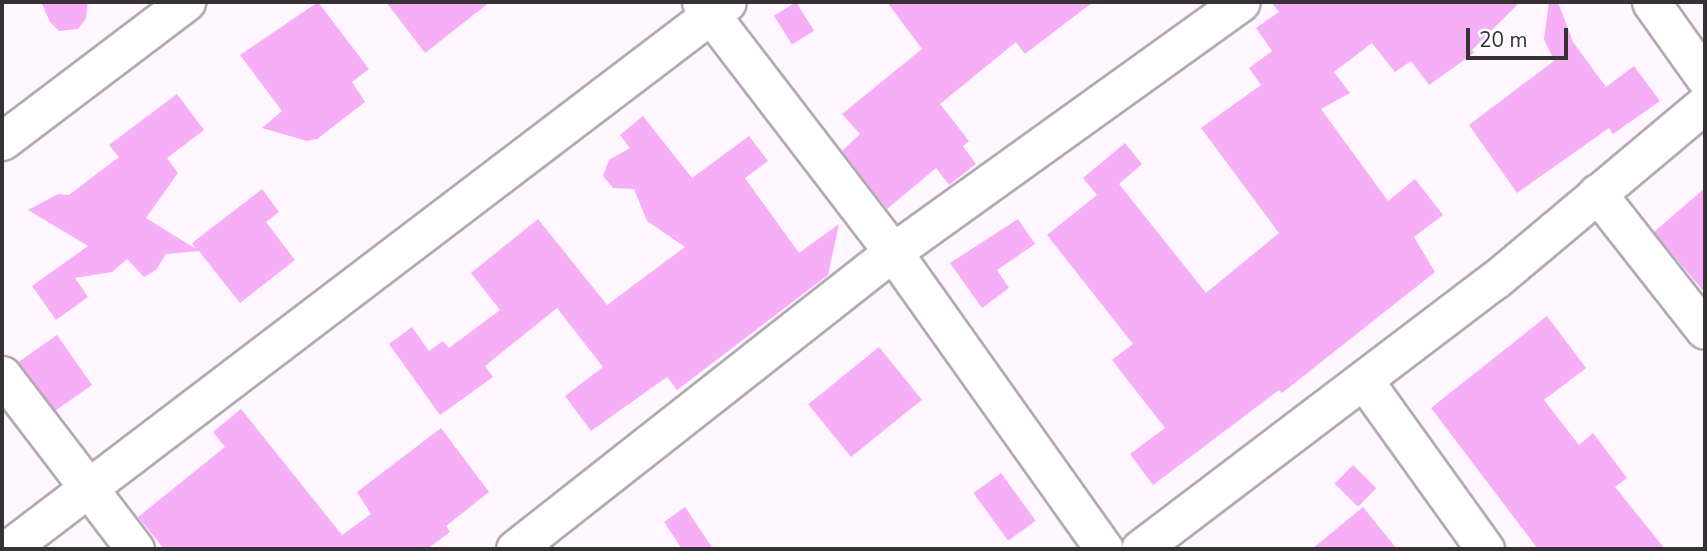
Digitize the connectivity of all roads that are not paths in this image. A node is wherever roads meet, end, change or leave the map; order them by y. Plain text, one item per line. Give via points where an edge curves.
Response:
1 (186, 2) edge
2 (1241, 2) edge
3 (1651, 2) edge
4 (713, 6) edge
5 (1705, 78) edge
6 (1705, 104) edge
7 (2, 141) edge
8 (1597, 193) junction
9 (893, 252) junction
10 (1705, 330) edge
11 (2, 375) edge
12 (1365, 382) junction
13 (90, 489) junction
14 (8, 549) edge
15 (135, 549) edge
16 (515, 549) edge
17 (1104, 549) edge
18 (1140, 549) edge
19 (1485, 549) edge

1 - 7 street
2 - 9 street
3 - 5 street
4 - 9 street
4 - 13 street
6 - 8 street
8 - 10 street
8 - 12 street
9 - 16 street
9 - 17 street
11 - 13 street
12 - 18 street
12 - 19 street
13 - 14 street
13 - 15 street

